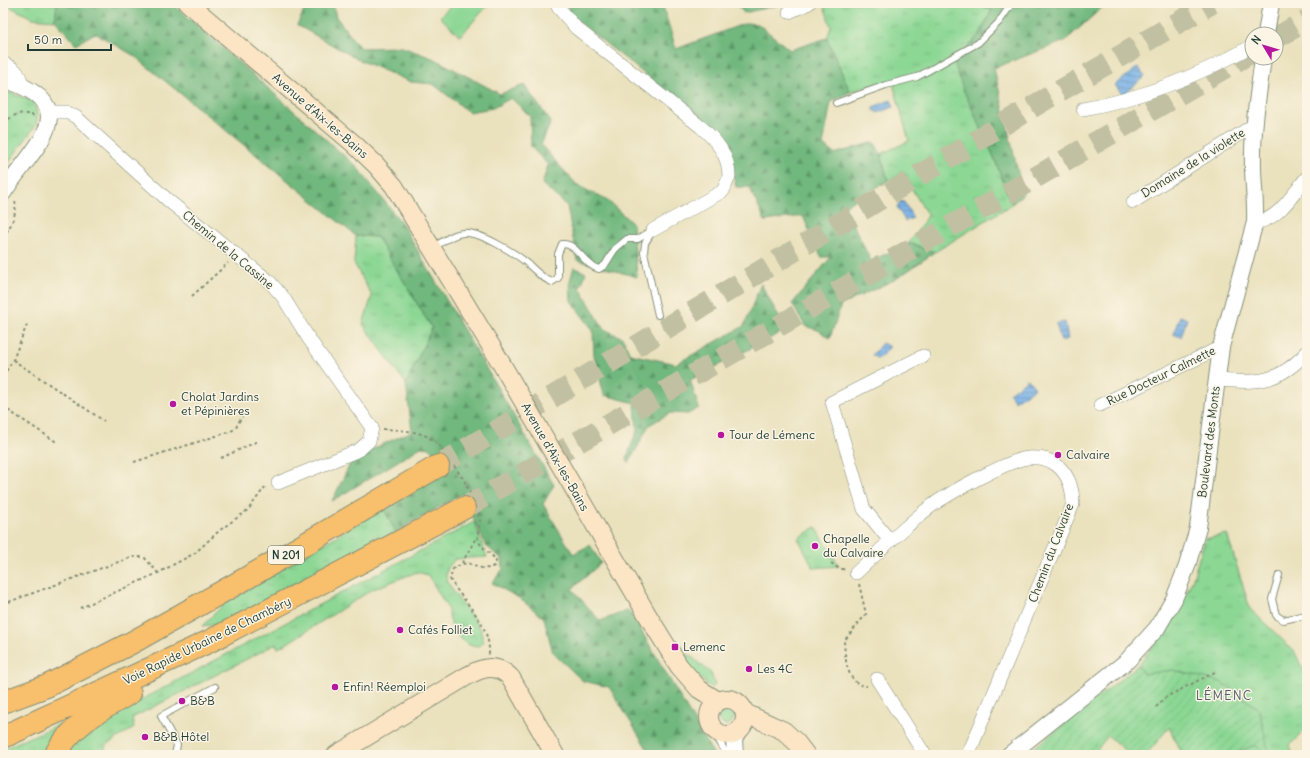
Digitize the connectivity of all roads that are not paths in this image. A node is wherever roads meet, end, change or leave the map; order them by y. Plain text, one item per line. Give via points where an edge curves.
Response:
1 (188, 3) edge
2 (558, 3) edge
3 (809, 3) edge
4 (1012, 3) edge
5 (1271, 3) edge
6 (789, 12) dead end
7 (1267, 26) edge
8 (1244, 50) edge
9 (3, 63) edge
10 (1262, 66) edge
11 (3, 79) edge
12 (22, 85) junction
13 (836, 103) dead end
14 (1083, 109) dead end
15 (43, 117) junction
16 (1254, 125) junction
17 (1307, 177) edge
18 (9, 195) edge
19 (1133, 202) dead end
20 (1255, 222) junction
21 (653, 230) junction
22 (432, 248) junction
23 (658, 315) dead end
24 (1221, 347) junction
25 (1307, 352) edge
26 (923, 356) dead end
27 (1217, 380) junction
28 (1100, 405) dead end
29 (445, 461) tunnel mouth
30 (278, 483) dead end
31 (471, 503) tunnel mouth
32 (890, 541) junction
33 (856, 574) road end
34 (1279, 575) dead end
35 (285, 603) junction
36 (1307, 615) edge
37 (877, 679) dead end
38 (47, 686) junction
39 (215, 686) dead end
40 (3, 702) edge
41 (3, 707) edge
42 (713, 715) junction
43 (741, 725) junction
44 (3, 737) edge
45 (805, 754) edge
46 (55, 755) edge
47 (175, 755) edge
48 (336, 755) edge
49 (555, 755) edge
50 (727, 755) edge
51 (735, 755) edge
52 (925, 755) edge
53 (968, 755) edge
54 (1009, 755) edge

1 - 22 main road, Avenue d'Aix-les-Bains via 376,165 394,186
2 - 21 street via 558,7 576,28 701,127 717,142 725,156 729,176 723,191
3 - 6 street
4 - 13 lane via 999,22 978,43 917,76
5 - 7 street
8 - 14 street via 1159,90 1117,103
9 - 12 street via 16,69
10 - 16 street, Boulevard des Monts
11 - 12 street
12 - 15 street via 39,96
15 - 18 street via 47,129
15 - 30 street, Chemin de la Cassine via 66,112 76,117 170,202 269,281 372,428 369,441 359,450
16 - 19 street, Domaine de la violette
16 - 20 street, Boulevard des Monts via 1252,155
17 - 20 street via 1277,212 1262,222
20 - 24 street, Boulevard des Monts
21 - 22 lane via 638,239 627,239 614,249 605,265 599,269 591,266 570,246 562,244 558,254 558,278 552,282 544,279 510,251 476,234 464,232
21 - 23 lane via 645,243 644,252
22 - 42 main road, Avenue d'Aix-les-Bains via 648,616 679,666 699,689
24 - 27 street, Boulevard des Monts
24 - 28 street, Rue Docteur Calmette
25 - 27 street via 1277,377 1251,382
26 - 32 street via 832,402 864,509
27 - 54 street, Boulevard des Monts via 1198,528 1174,599 1157,628 1127,661
29 - 38 highway, N 201 via 259,572
31 - 35 highway, Voie Rapide Urbaine de Chambéry
32 - 33 street, Chemin du Calvaire
32 - 53 street, Chemin du Calvaire via 944,497 1027,458 1043,458 1056,464 1067,477 1073,490 1073,504
34 - 36 lane via 1272,599 1276,615 1283,620
35 - 44 highway, Voie Rapide Urbaine de Chambéry via 210,642
35 - 46 highway via 86,719 67,737
37 - 52 street
38 - 40 highway
38 - 41 highway, N 201
39 - 47 lane via 161,716 177,745
42 - 43 main road via 724,736 731,736
42 - 43 main road via 731,700 742,707
42 - 50 lane
43 - 45 main road via 784,731
43 - 51 street via 734,739
48 - 49 main road via 467,676 488,667 501,670 511,678

